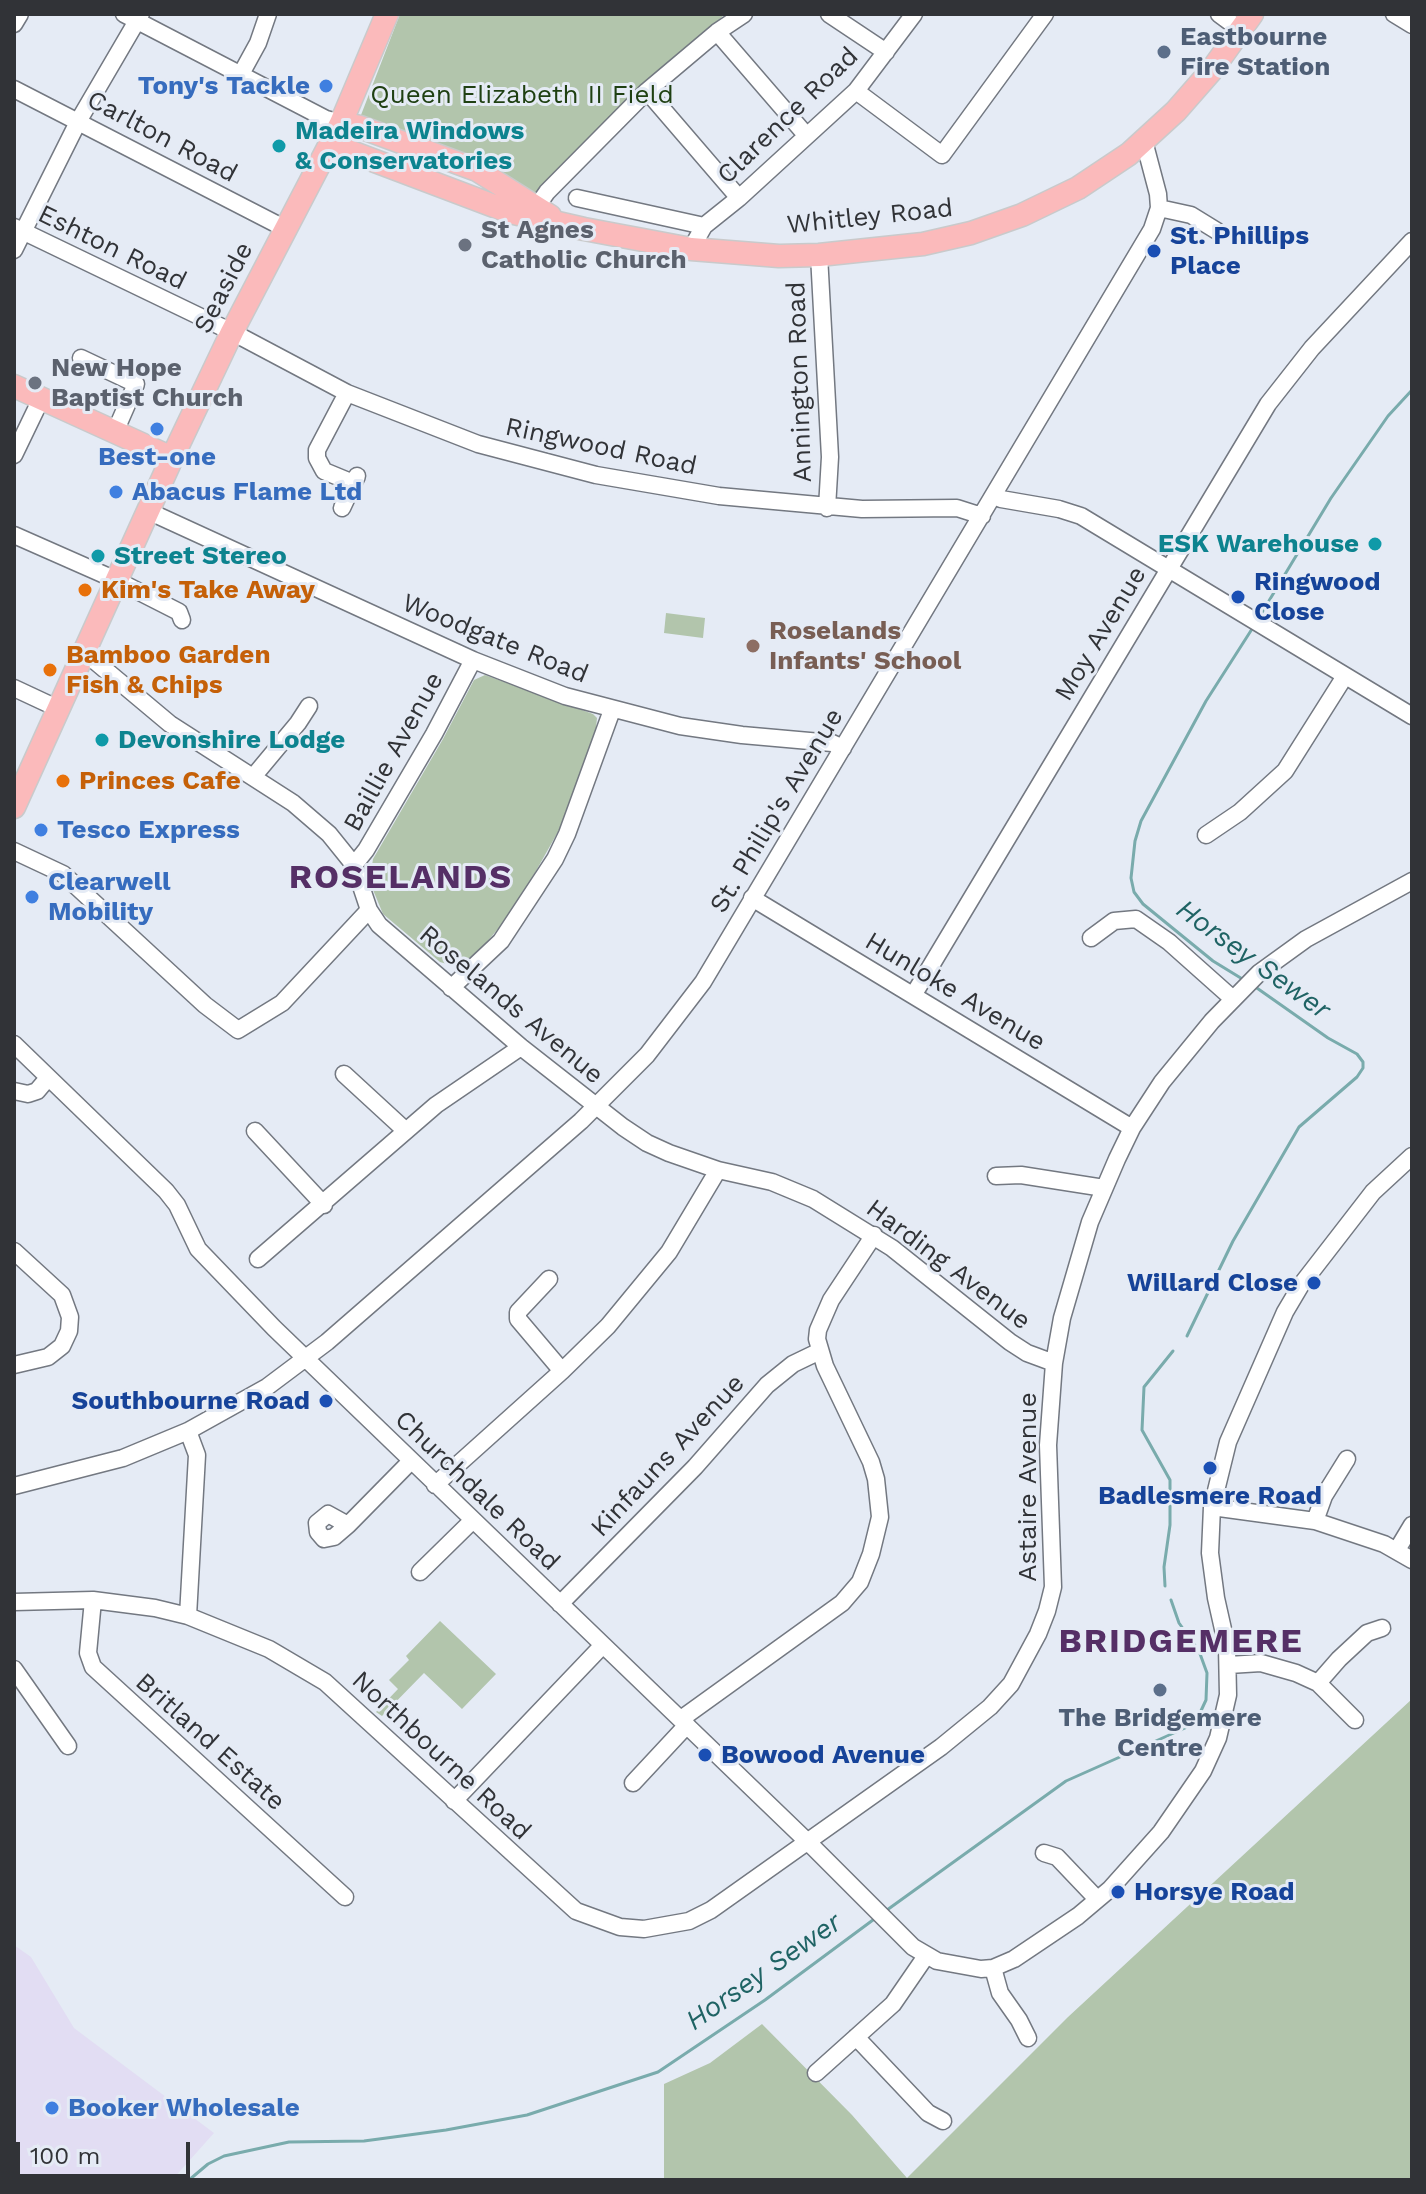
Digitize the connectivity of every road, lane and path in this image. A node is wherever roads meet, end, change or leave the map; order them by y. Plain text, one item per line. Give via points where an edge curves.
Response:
1 (20, 14) edge
2 (268, 14) edge
3 (387, 14) edge
4 (744, 14) edge
5 (829, 14) edge
6 (914, 14) edge
7 (1045, 14) edge
8 (1219, 14) edge
9 (1394, 14) edge
10 (134, 17) edge
11 (1247, 23) edge
12 (14, 24) edge
13 (1412, 25) edge
14 (717, 32) junction
15 (886, 52) junction
16 (241, 74) junction
17 (14, 89) edge
18 (647, 91) junction
19 (856, 91) junction
20 (79, 120) junction
21 (341, 123) junction
22 (806, 135) junction
23 (1144, 141) junction
24 (330, 144) junction
25 (577, 198) dead end
26 (739, 198) junction
27 (1159, 208) junction
28 (534, 211) junction
29 (704, 226) junction
30 (18, 229) edge
31 (286, 229) junction
32 (1217, 231) dead end
33 (1410, 248) edge
34 (691, 249) junction
35 (14, 250) edge
36 (819, 255) junction
37 (232, 332) junction
38 (81, 358) dead end
39 (14, 386) edge
40 (347, 393) junction
41 (41, 399) junction
42 (115, 432) junction
43 (14, 455) edge
44 (172, 458) junction
45 (994, 495) junction
46 (342, 508) dead end
47 (827, 508) junction
48 (148, 511) junction
49 (982, 516) junction
50 (14, 535) edge
51 (1169, 568) junction
52 (116, 580) junction
53 (182, 620) dead end
54 (84, 652) junction
55 (473, 660) junction
56 (1345, 676) junction
57 (14, 688) edge
58 (309, 706) dead end
59 (59, 709) junction
60 (612, 710) junction
61 (1412, 716) edge
62 (843, 748) junction
63 (253, 777) junction
64 (14, 807) edge
65 (1206, 835) dead end
66 (14, 851) edge
67 (354, 865) junction
68 (1412, 881) edge
69 (752, 898) junction
70 (369, 910) junction
71 (1091, 938) dead end
72 (451, 988) junction
73 (914, 994) junction
74 (1237, 995) junction
75 (17, 1047) edge
76 (521, 1047) junction
77 (14, 1068) edge
78 (344, 1074) dead end
79 (48, 1078) junction
80 (14, 1091) edge
81 (596, 1107) junction
82 (1132, 1128) junction
83 (255, 1131) dead end
84 (406, 1131) junction
85 (1409, 1166) edge
86 (718, 1170) junction
87 (996, 1176) dead end
88 (1104, 1188) junction
89 (324, 1205) junction
90 (874, 1235) junction
91 (14, 1251) edge
92 (258, 1259) dead end
93 (549, 1279) dead end
94 (820, 1351) junction
95 (306, 1360) junction
96 (1054, 1363) junction
97 (14, 1365) edge
98 (562, 1371) junction
99 (188, 1431) junction
100 (1347, 1459) dead end
101 (411, 1461) junction
102 (435, 1485) junction
103 (14, 1486) edge
104 (1212, 1507) junction
105 (472, 1521) junction
106 (1315, 1521) junction
107 (348, 1525) dead end
108 (1412, 1525) edge
109 (1405, 1555) edge
110 (420, 1572) dead end
111 (93, 1600) junction
112 (14, 1602) edge
113 (560, 1604) junction
114 (188, 1616) junction
115 (1382, 1628) dead end
116 (602, 1646) junction
117 (1229, 1665) junction
118 (14, 1669) edge
119 (1318, 1683) junction
120 (1355, 1720) dead end
121 (684, 1722) junction
122 (68, 1746) dead end
123 (633, 1783) dead end
124 (454, 1801) junction
125 (808, 1843) junction
126 (1044, 1853) dead end
127 (345, 1897) dead end
128 (1097, 1899) junction
129 (926, 1956) junction
130 (993, 1968) junction
131 (856, 2037) junction
132 (1028, 2038) dead end
133 (816, 2073) dead end
134 (943, 2121) dead end

1 - 12 street
2 - 16 street
3 - 21 main road, Seaside
4 - 14 street
5 - 15 street
6 - 15 street, Clarence Road
7 - 19 street via 942,155
8 - 11 street
9 - 13 street
10 - 16 street
10 - 20 street
11 - 23 main road, Whitley Road via 1197,88
14 - 18 street
14 - 22 street
15 - 19 street, Clarence Road
16 - 21 street
17 - 20 street, Carlton Road
18 - 26 street
18 - 28 street
19 - 22 street, Clarence Road
20 - 30 street
20 - 31 street, Carlton Road
21 - 24 main road, Seaside
21 - 28 main road, Whitley Road via 477,170
22 - 26 street, Clarence Road
23 - 27 street
23 - 36 main road, Whitley Road via 1078,188 997,225 947,240
24 - 28 main road, Whitley Road via 484,203
24 - 31 main road, Seaside
25 - 29 street
26 - 29 street, Clarence Road
27 - 32 street via 1191,215
27 - 45 street, St. Philip's Avenue via 1152,229
28 - 34 main road, Whitley Road via 584,229
29 - 34 street, Clarence Road
30 - 35 street
30 - 37 street, Eshton Road
31 - 37 main road, Seaside
33 - 51 street, Moy Avenue via 1312,348 1276,394
34 - 36 main road, Whitley Road
36 - 47 street, Annington Road via 830,457
37 - 40 street, Ringwood Road
37 - 44 main road, Seaside
38 - 42 street via 136,384
39 - 41 main road
40 - 46 street via 317,450 324,471 356,479
40 - 47 street, Ringwood Road via 478,444 596,475
41 - 42 main road
41 - 43 street
42 - 44 main road
44 - 48 main road, Seaside
45 - 49 street, St. Philip's Avenue
45 - 51 street via 1081,516
47 - 49 street, Ringwood Road via 957,508
48 - 52 main road, Seaside
48 - 55 street, Woodgate Road
49 - 62 street, St. Philip's Avenue
50 - 52 street
51 - 56 street
51 - 73 street, Moy Avenue
52 - 53 street via 179,612
52 - 54 main road, Seaside
54 - 59 main road, Seaside
54 - 63 street, Roselands Avenue via 170,724
55 - 60 street, Woodgate Road
55 - 67 street, Baillie Avenue
56 - 61 street
56 - 65 street via 1285,771
57 - 59 street
58 - 63 street
59 - 64 main road, Seaside
60 - 62 street, Woodgate Road via 680,726
60 - 72 street via 555,859 501,941
62 - 69 street, St. Philip's Avenue
63 - 67 street, Roselands Avenue via 329,834
66 - 70 street via 63,874 238,1030 282,1003
67 - 70 street, Roselands Avenue
68 - 74 street, Astaire Avenue via 1306,939
69 - 73 street, Hunloke Avenue
69 - 81 street, St. Philip's Avenue via 683,1012
70 - 72 street, Roselands Avenue
71 - 74 street via 1114,921 1136,919
72 - 76 street, Roselands Avenue
73 - 82 street, Hunloke Avenue
74 - 82 street, Astaire Avenue via 1191,1046
75 - 77 street
75 - 79 street, Churchdale Road
76 - 81 street, Roselands Avenue
76 - 84 street
78 - 84 street
79 - 80 street via 37,1091
79 - 95 street, Churchdale Road via 166,1191 198,1249
81 - 86 street, Harding Avenue via 647,1143
81 - 95 street, St. Philip's Avenue
82 - 88 street, Astaire Avenue
83 - 89 street
84 - 89 street
85 - 104 street via 1353,1215 1285,1312 1228,1442
86 - 90 street, Harding Avenue via 772,1182 813,1199
86 - 98 street via 669,1252 608,1326
87 - 88 street
88 - 96 street, Astaire Avenue via 1070,1287
89 - 92 street
90 - 94 street via 822,1318
90 - 96 street, Harding Avenue via 1010,1342
91 - 97 street via 62,1295 70,1317 62,1346 48,1357
93 - 98 street via 518,1312 518,1319
94 - 113 street, Kinfauns Avenue via 767,1385 695,1467
94 - 121 street via 876,1479 880,1517 871,1554 860,1582 842,1603
95 - 99 street
95 - 101 street, Churchdale Road
96 - 125 street, Astaire Avenue via 1048,1445 1053,1587 1028,1658 1011,1684 967,1727
98 - 102 street
99 - 103 street via 123,1458
99 - 114 street via 197,1455
100 - 106 street
101 - 102 street, Churchdale Road
101 - 107 street
102 - 105 street, Churchdale Road
104 - 106 street
104 - 117 street via 1210,1553
105 - 110 street
105 - 113 street, Churchdale Road
106 - 109 street
108 - 109 street
111 - 112 street, Northbourne Road
111 - 114 street, Northbourne Road
111 - 127 street, Britland Estate via 88,1653 93,1667
113 - 116 street, Churchdale Road
114 - 124 street, Northbourne Road via 269,1649 325,1682
115 - 119 street via 1367,1633
116 - 121 street, Churchdale Road
116 - 124 street
117 - 119 street via 1261,1663
117 - 128 street via 1225,1715 1203,1771 1161,1832
118 - 122 street
119 - 120 street
121 - 123 street
121 - 125 street, Churchdale Road
124 - 125 street, Northbourne Road via 576,1911 620,1927 665,1927 700,1916
125 - 129 street, Churchdale Road
126 - 128 street via 1057,1857
128 - 130 street via 1014,1959
129 - 130 street
129 - 131 street via 901,1994
130 - 132 street via 1000,1993
131 - 133 street
131 - 134 street via 928,2113

